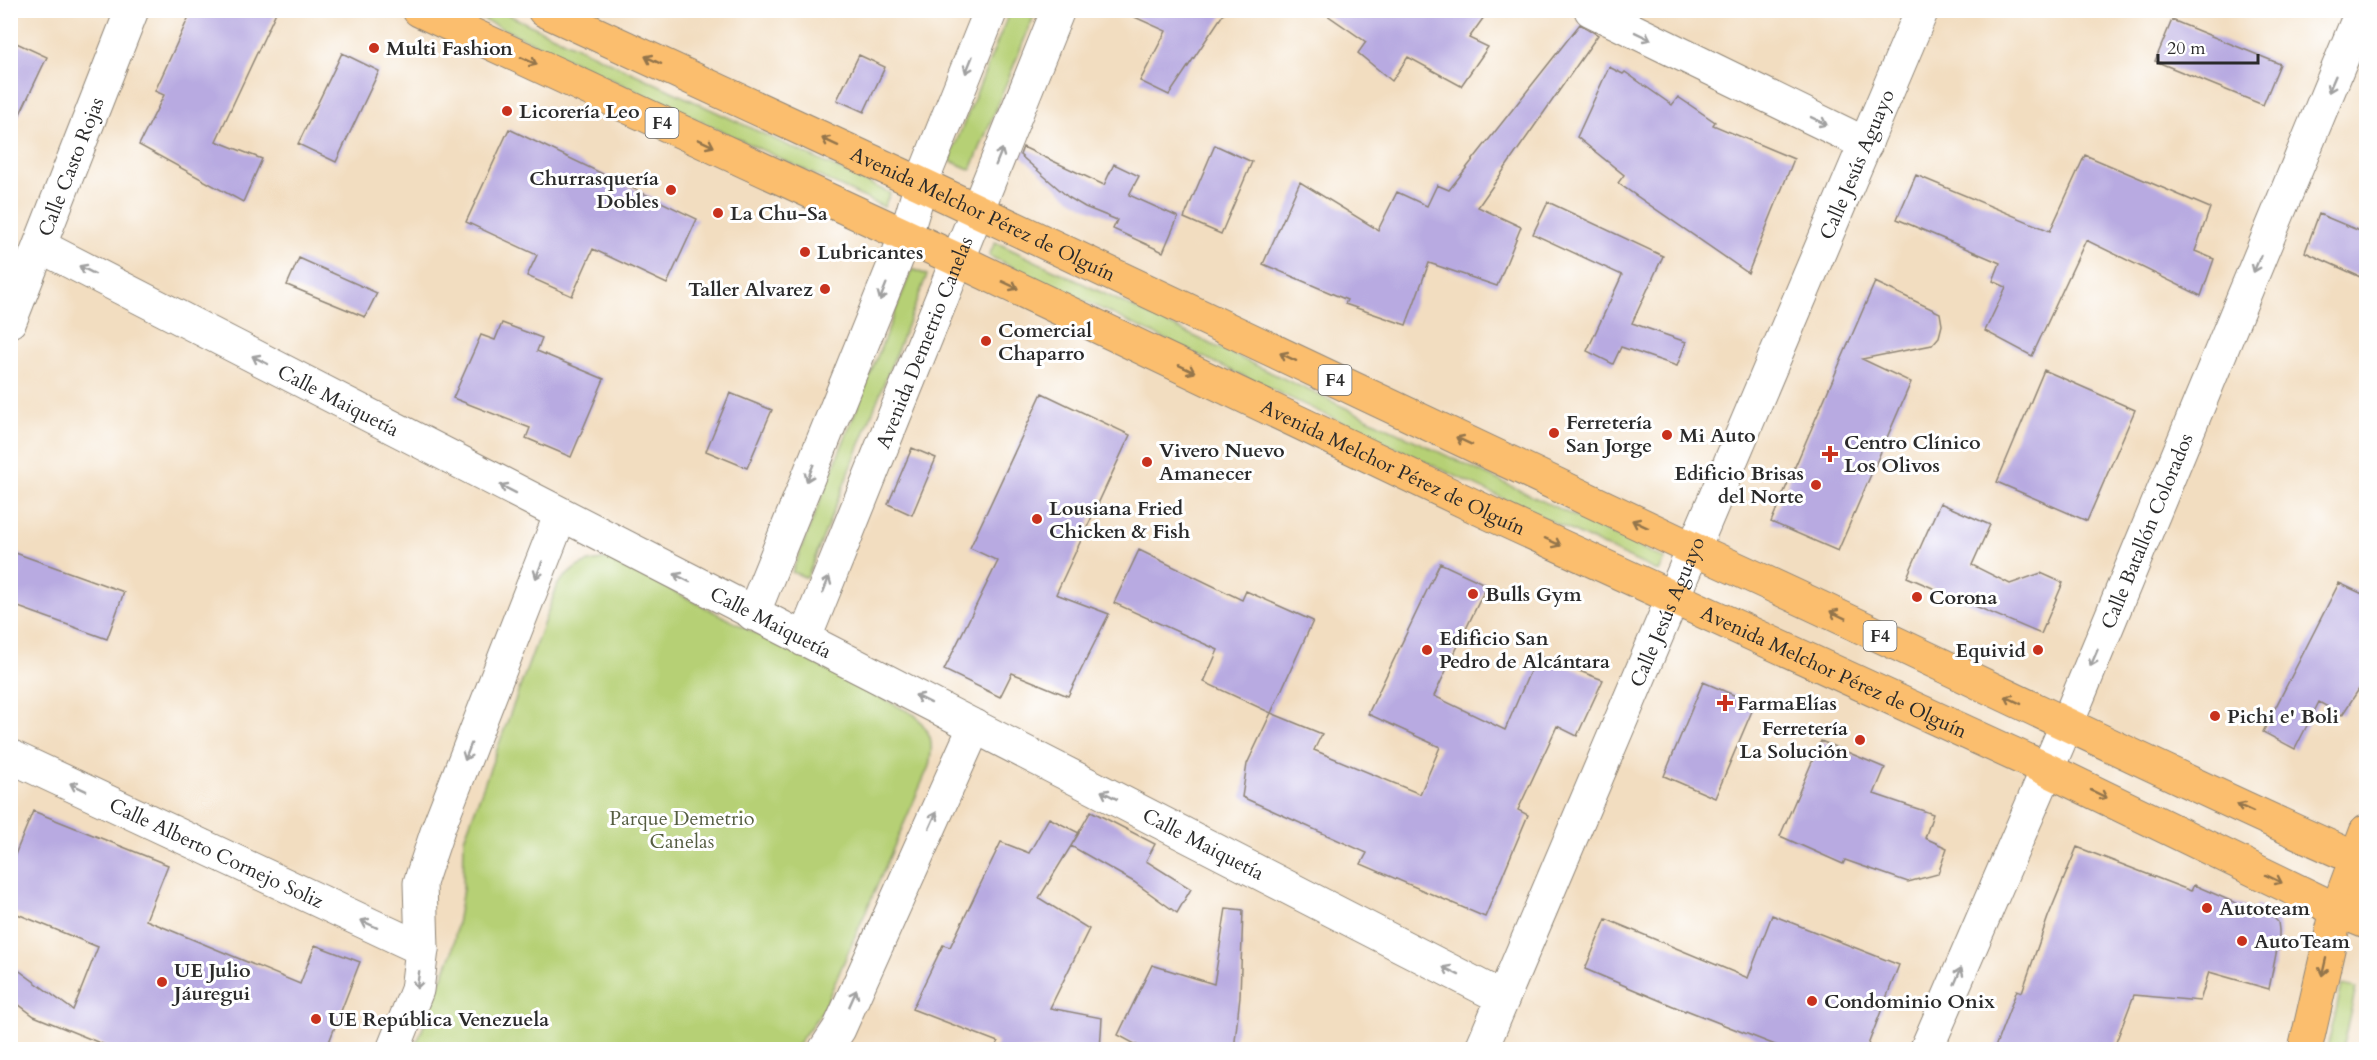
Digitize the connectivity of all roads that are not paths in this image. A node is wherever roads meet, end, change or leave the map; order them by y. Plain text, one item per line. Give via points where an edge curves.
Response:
1 (132, 10) edge
2 (418, 10) edge
3 (544, 10) edge
4 (991, 10) edge
5 (1058, 10) edge
6 (1591, 10) edge
7 (1922, 10) edge
8 (2362, 10) edge
9 (1866, 144) junction
10 (921, 184) junction
11 (977, 211) junction
12 (905, 238) junction
13 (40, 246) junction
14 (958, 260) junction
15 (10, 321) edge
16 (560, 516) junction
17 (1693, 549) junction
18 (1673, 598) junction
19 (753, 614) junction
20 (804, 639) junction
21 (975, 726) junction
22 (2066, 726) junction
23 (10, 756) edge
24 (2046, 769) junction
25 (2363, 851) edge
26 (2352, 916) edge
27 (422, 949) junction
28 (1503, 998) junction
29 (393, 1050) edge
30 (825, 1050) edge
31 (1481, 1050) edge
32 (1926, 1050) edge
33 (2305, 1050) edge

1 - 13 street, Calle Casto Rojas
2 -> 12 main road, Avenida Melchor Pérez de Olguín / F4
10 -> 3 main road, Avenida Melchor Pérez de Olguín / F4
4 -> 10 street
11 -> 5 street, Avenida Demetrio Canelas
6 -> 9 street
7 - 9 street, Calle Jesús Aguayo
8 -> 22 street, Calle Batallón Colorados
9 - 17 street, Calle Jesús Aguayo
10 - 11 main road, Avenida Melchor Pérez de Olguín / F4
10 - 12 street
11 - 14 street, Avenida Demetrio Canelas
17 -> 11 main road, Avenida Melchor Pérez de Olguín / F4
12 - 14 main road, Avenida Melchor Pérez de Olguín / F4
12 -> 19 street
13 - 15 street, Calle Casto Rojas
16 -> 13 street, Calle Maiquetía
14 -> 18 main road, Avenida Melchor Pérez de Olguín / F4
20 -> 14 street, Avenida Demetrio Canelas
19 -> 16 street, Calle Maiquetía
16 -> 27 street via 420,883
17 - 18 street, Calle Jesús Aguayo
22 -> 17 main road, Avenida Melchor Pérez de Olguín / F4
18 - 24 main road, Avenida Melchor Pérez de Olguín / F4
18 - 28 street, Calle Jesús Aguayo
19 - 20 street, Calle Maiquetía
21 -> 20 street, Calle Maiquetía
28 -> 21 street, Calle Maiquetía
30 -> 21 street via 839,1029
22 - 24 street, Calle Batallón Colorados
25 -> 22 main road, Avenida Melchor Pérez de Olguín / F4
27 -> 23 street, Calle Alberto Cornejo Soliz
24 -> 26 main road, Avenida Melchor Pérez de Olguín / F4
32 -> 24 street, Calle Batallón Colorados
25 - 26 main road
26 -> 33 main road
27 -> 29 street via 417,990
28 - 31 street, Calle Jesús Aguayo

